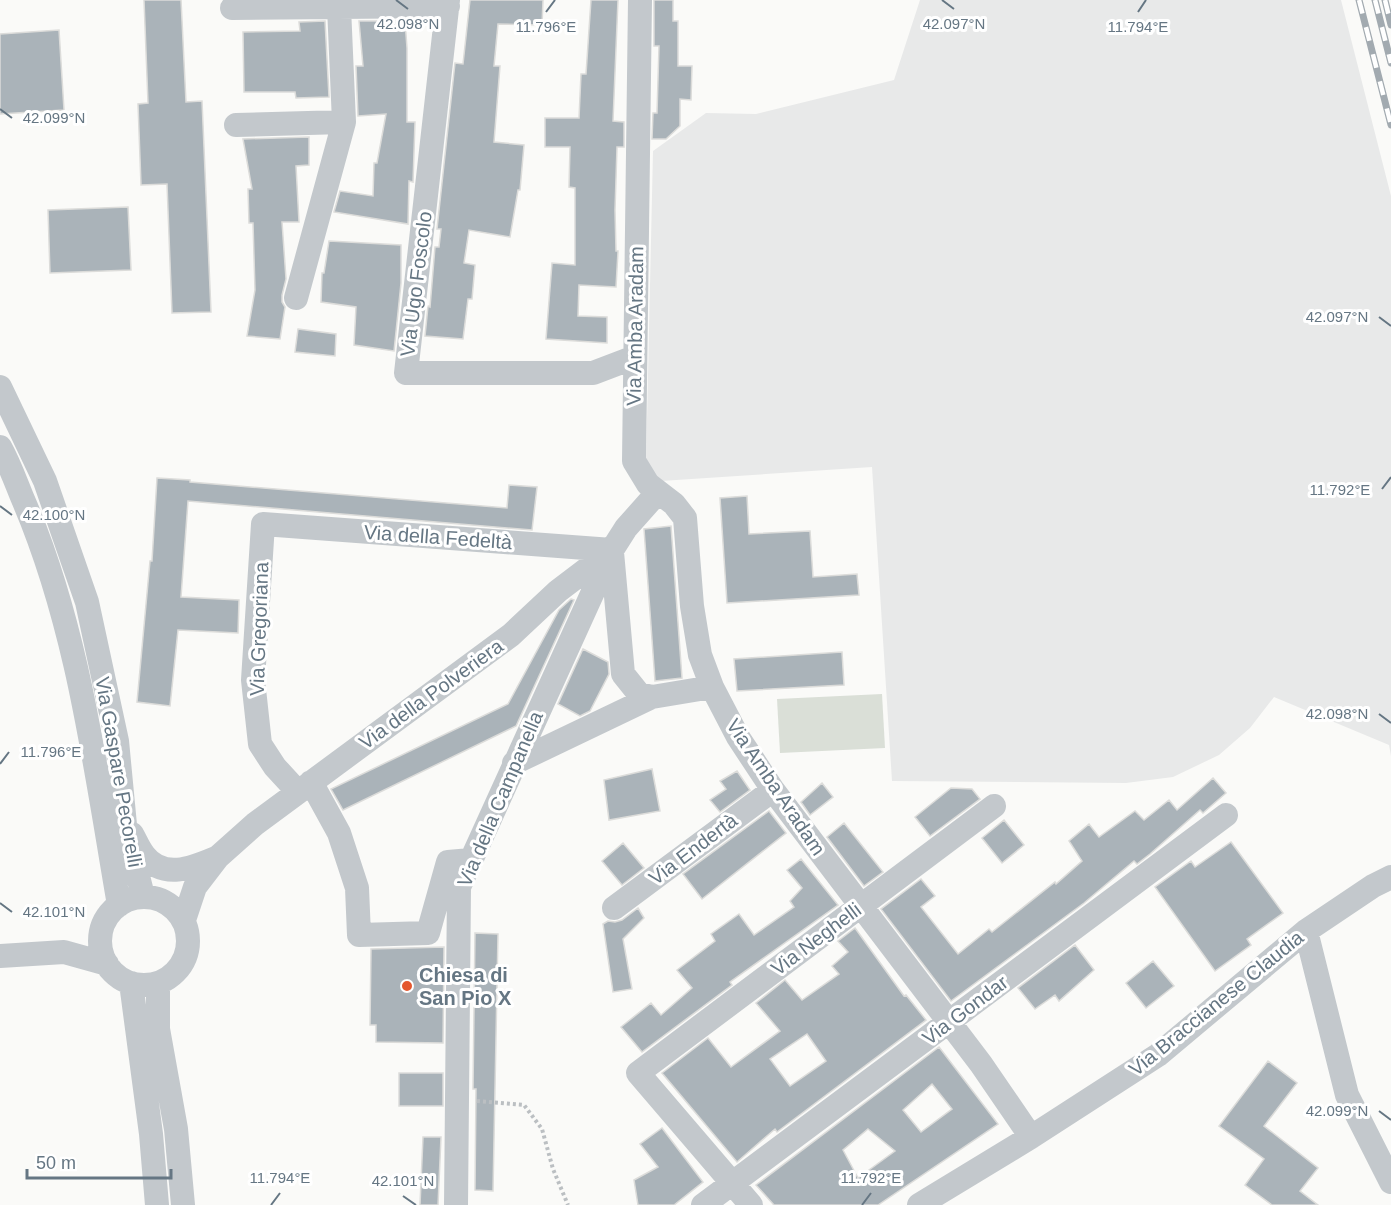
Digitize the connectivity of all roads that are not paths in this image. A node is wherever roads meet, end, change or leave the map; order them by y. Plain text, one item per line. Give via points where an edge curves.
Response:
1 (640, 0) edge
2 (448, 3) edge
3 (339, 7) junction
4 (232, 8) dead end
5 (344, 122) junction
6 (236, 125) dead end
7 (297, 298) dead end
8 (635, 357) junction
9 (0, 387) edge
10 (0, 447) edge
11 (658, 492) junction
12 (263, 524) joint
13 (612, 550) junction
14 (712, 687) junction
15 (652, 697) junction
16 (514, 763) junction
17 (305, 787) junction
18 (773, 790) junction
19 (994, 806) dead end
20 (1226, 815) dead end
21 (125, 825) junction
22 (218, 857) junction
23 (471, 860) junction
24 (1391, 877) edge
25 (195, 887) junction
26 (154, 899) junction
27 (118, 905) junction
28 (860, 906) junction
29 (614, 908) dead end
30 (184, 920) junction
31 (102, 929) junction
32 (1306, 931) junction
33 (64, 952) junction
34 (0, 956) edge
35 (107, 964) junction
36 (131, 983) junction
37 (158, 983) junction
38 (949, 1022) junction
39 (1031, 1137) junction
40 (1391, 1182) edge
41 (732, 1183) junction
42 (157, 1205) edge
43 (183, 1205) edge
44 (456, 1205) edge
45 (703, 1205) edge
46 (751, 1205) edge
47 (919, 1205) edge

1 - 8 street, Via Amba Aradam
2 - 3 street
2 - 8 street, Via Ugo Foscolo via 406,373 592,374
3 - 4 street
3 - 5 street
5 - 6 street
5 - 7 street
8 - 11 street, Via Amba Aradam via 634,461 648,484
9 - 21 street, Via Gaspare Pecorelli via 45,481 87,602 117,741
10 - 27 street, Via Gaspare Pecorelli via 52,574 75,660
11 - 13 street, Via della Polveriera
11 - 14 street, Via Amba Aradam via 685,518 696,636
12 - 13 street, Via della Fedeltà
12 - 17 street, Via Gregoriana via 253,680 260,744 275,767
13 - 15 street via 623,674 639,694
13 - 16 street, Via della Campanella
13 - 17 street, Via della Polveriera via 558,591 511,635
14 - 15 street
14 - 18 street, Via Amba Aradam via 738,737
15 - 16 street
16 - 23 street, Via della Campanella
17 - 22 street, Via della Polveriera
17 - 23 street, Via Gregoriana via 339,833 357,888 359,935 428,933 448,862
18 - 28 street, Via Amba Aradam
18 - 29 street, Via Endertà
19 - 28 street, Via Neghelli
20 - 38 street, Via Gondar
21 - 22 street via 144,856 169,871
21 - 26 street, Via Gaspare Pecorelli
22 - 25 street, Via della Polveriera
23 - 44 street, Via della Campanella via 459,887
24 - 32 street, Via Braccianese Claudia
25 - 26 street, Via della Polveriera
25 - 30 street, Via della Polveriera
26 - 27 street via 128,899
26 - 30 street via 175,909
27 - 31 street
28 - 38 street, Via Amba Aradam
28 - 41 street, Via Neghelli via 638,1073
30 - 37 street via 189,945 186,957 171,977
31 - 33 street
31 - 35 street via 101,951
32 - 39 street, Via Braccianese Claudia via 1158,1055
32 - 40 street via 1347,1095
33 - 34 street
33 - 35 street
35 - 36 street
36 - 37 street
36 - 42 street
37 - 43 street via 158,1029 176,1129
38 - 39 street, Via Amba Aradam
38 - 41 street, Via Gondar
39 - 47 street, Via Braccianese Claudia
41 - 45 street, Via Gondar
41 - 46 street

